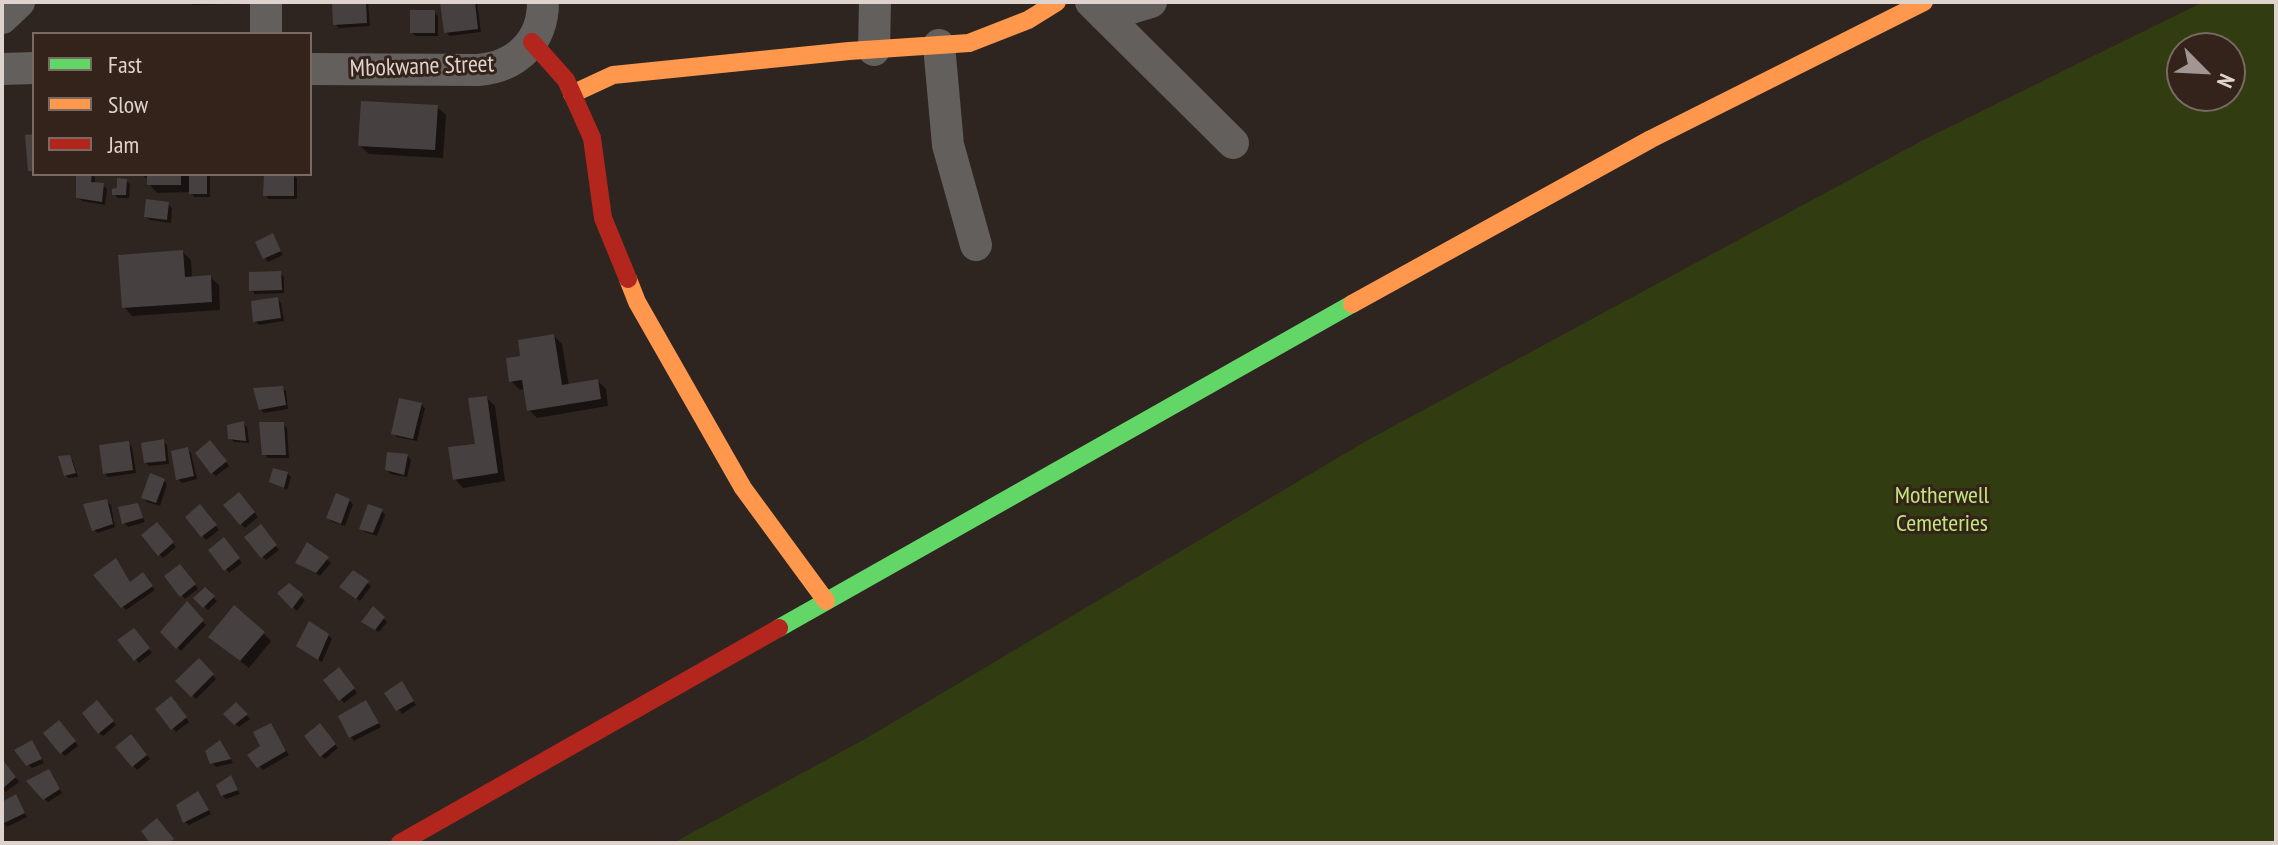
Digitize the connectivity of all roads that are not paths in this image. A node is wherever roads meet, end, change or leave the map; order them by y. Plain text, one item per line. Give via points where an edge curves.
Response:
1 (19, 2) edge
2 (266, 2) edge
3 (543, 2) edge
4 (875, 2) edge
5 (1057, 2) edge
6 (1151, 2) edge
7 (1924, 2) edge
8 (1098, 9) edge
9 (2, 18) edge
10 (266, 32) edge
11 (532, 42) junction
12 (939, 45) junction
13 (874, 50) junction
14 (32, 68) edge
15 (2, 69) edge
16 (312, 69) edge
17 (572, 94) junction
18 (1233, 143) dead end
19 (976, 245) dead end
20 (826, 601) junction
21 (400, 843) edge

1 - 9 street
2 - 10 street
3 - 11 street
4 - 13 street
5 - 12 main road via 1028,20 969,43
6 - 8 street
7 - 20 main road via 1651,139
8 - 18 street
11 - 16 street, Mbokwane Street via 524,53 493,69
11 - 17 main road
12 - 13 main road
12 - 19 street via 948,145
13 - 17 main road via 613,75
14 - 15 street
17 - 20 main road via 592,138 603,218 637,302 743,488
20 - 21 main road

